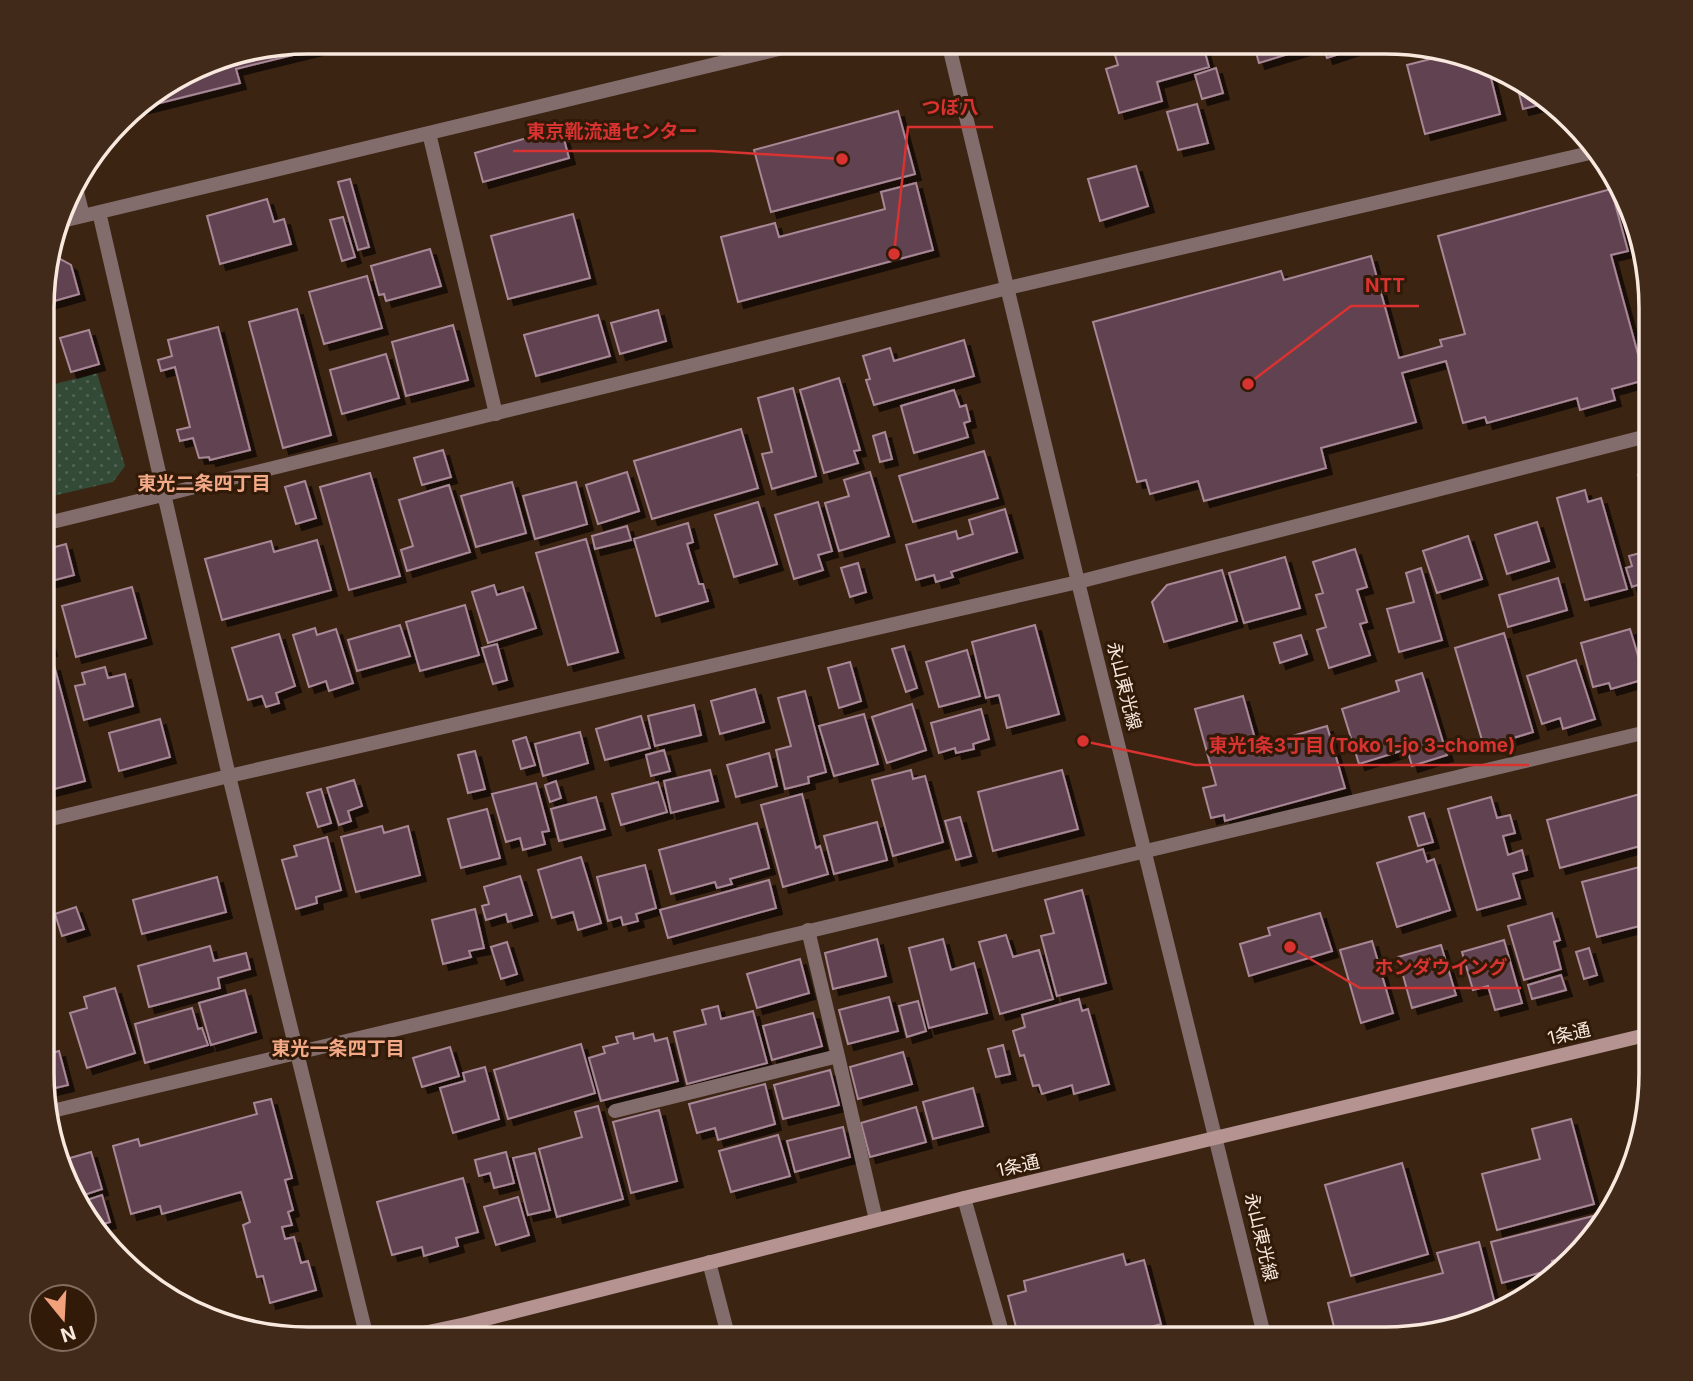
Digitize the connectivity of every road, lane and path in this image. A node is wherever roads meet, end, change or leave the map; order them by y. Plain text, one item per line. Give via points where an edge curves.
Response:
1 (758, 54) edge
2 (951, 54) edge
3 (429, 133) junction
4 (1586, 154) edge
5 (79, 199) edge
6 (99, 212) junction
7 (83, 216) junction
8 (71, 219) edge
9 (1008, 288) junction
10 (496, 414) junction
11 (1639, 438) edge
12 (165, 495) junction
13 (54, 522) edge
14 (1078, 582) junction
15 (1639, 734) edge
16 (229, 776) junction
17 (54, 818) edge
18 (1145, 850) junction
19 (808, 930) junction
20 (1639, 1037) edge
21 (296, 1052) junction
22 (838, 1056) junction
23 (57, 1110) edge
24 (615, 1111) dead end
25 (1217, 1137) junction
26 (964, 1198) junction
27 (876, 1220) junction
28 (709, 1262) junction
29 (364, 1327) edge
30 (482, 1327) edge
31 (726, 1327) edge
32 (1001, 1327) edge
33 (1262, 1327) edge

1 - 3 street
2 - 9 street, 永山東光線
3 - 6 street
3 - 10 street
4 - 9 street
5 - 7 street
6 - 7 street
6 - 12 street
7 - 8 street
9 - 10 street
9 - 14 street, 永山東光線
10 - 12 street
11 - 14 street
12 - 13 street
12 - 16 street
14 - 16 street
14 - 18 street, 永山東光線
15 - 18 street
16 - 17 street
16 - 21 street
18 - 19 street
18 - 25 street, 永山東光線
19 - 21 street
19 - 22 street
20 - 25 main road, 1条通
21 - 23 street
21 - 29 street
22 - 24 street
22 - 27 street
25 - 26 main road, 1条通
25 - 33 street, 永山東光線
26 - 27 main road, 1条通
26 - 32 street
27 - 28 main road, 1条通
28 - 30 main road, 1条通
28 - 31 street

